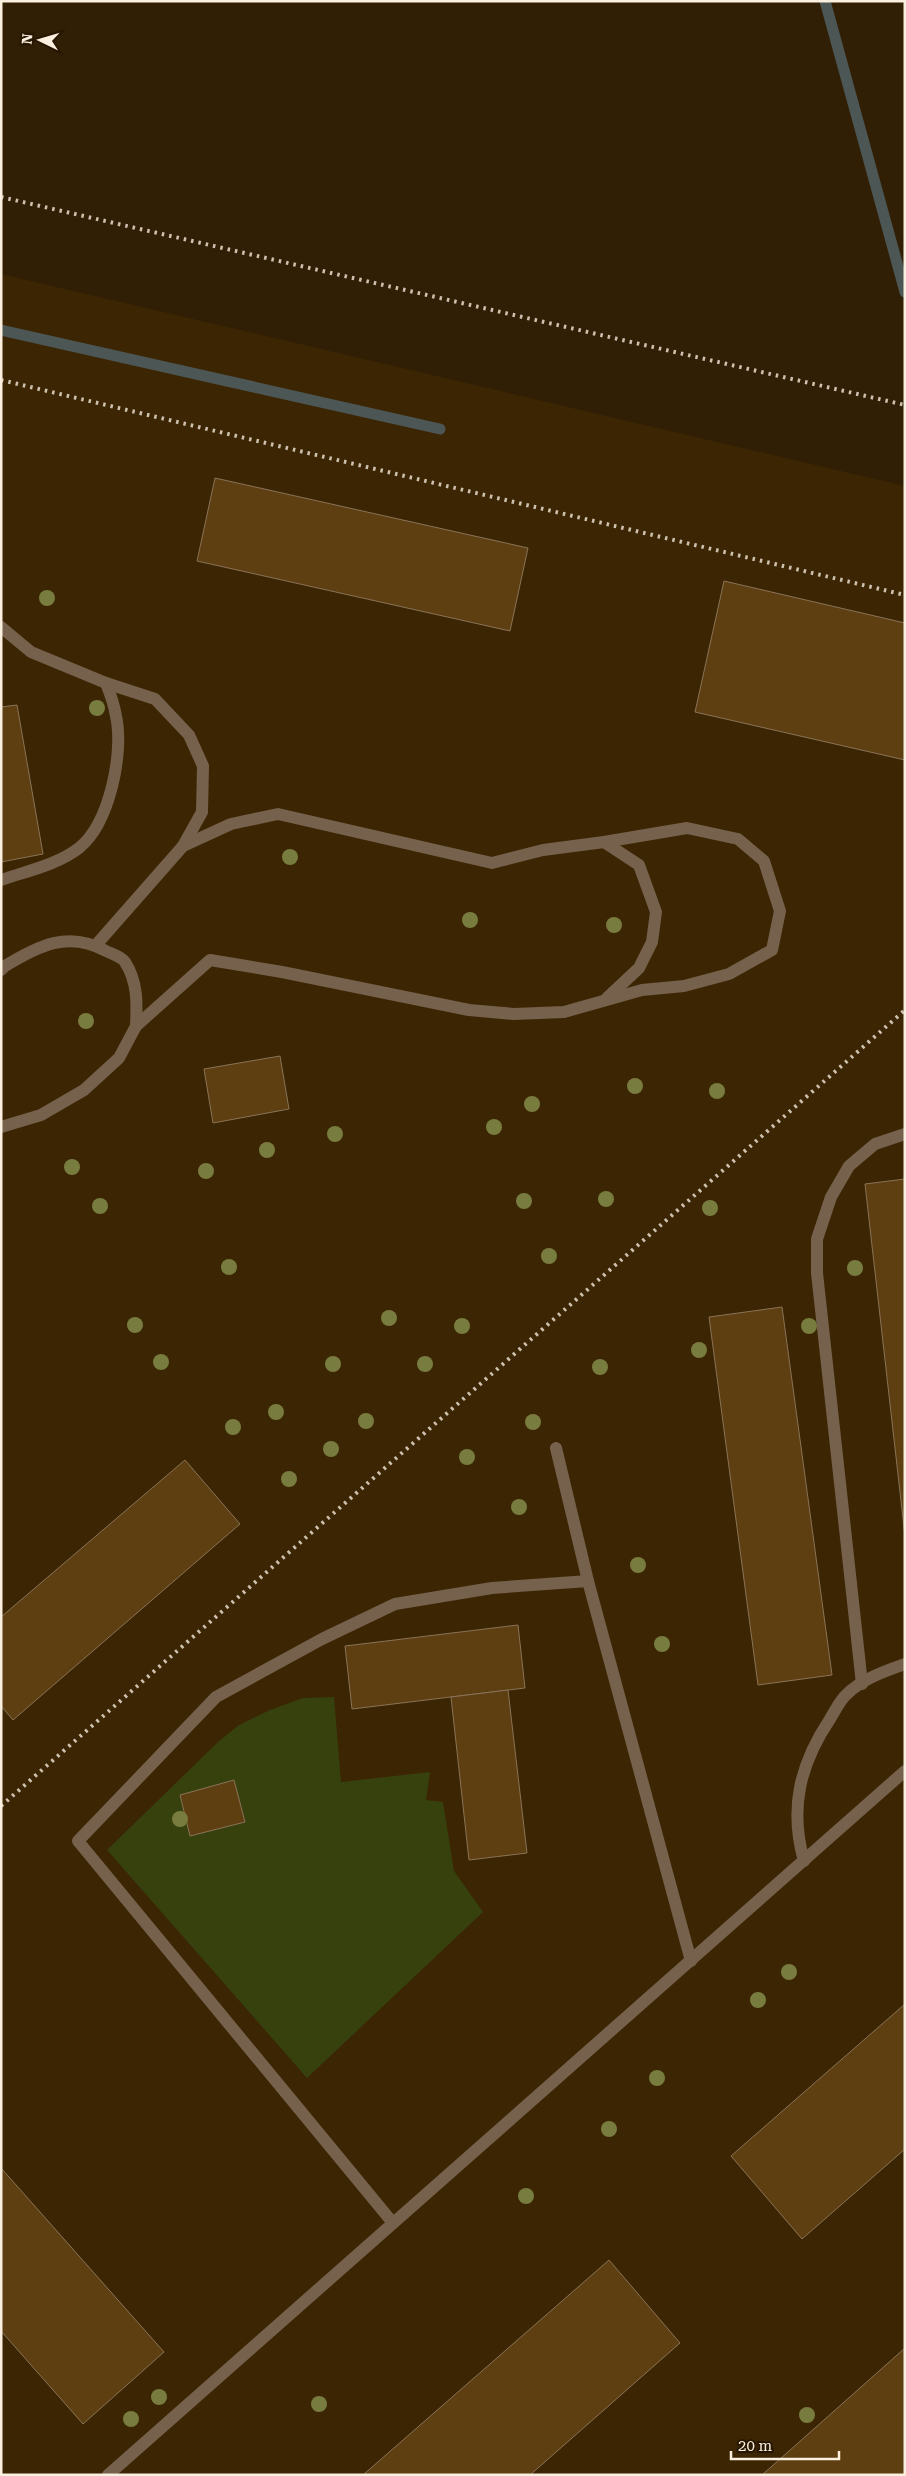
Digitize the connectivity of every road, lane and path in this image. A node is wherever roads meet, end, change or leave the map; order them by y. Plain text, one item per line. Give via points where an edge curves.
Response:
1 (1, 627) edge
2 (106, 682) junction
3 (604, 842) junction
4 (183, 846) junction
5 (1, 880) edge
6 (96, 945) junction
7 (1, 970) edge
8 (605, 1000) junction
9 (136, 1026) junction
10 (1, 1127) edge
11 (905, 1134) edge
12 (556, 1448) dead end
13 (588, 1581) junction
14 (905, 1664) edge
15 (862, 1684) junction
16 (905, 1772) edge
17 (804, 1861) junction
18 (691, 1961) junction
19 (393, 2223) junction
20 (108, 2475) edge

1 - 2 lane via 30,652
2 - 4 lane via 155,699 189,735 203,766 202,812
2 - 5 lane via 117,717 117,768 105,812 80,847 59,860
3 - 4 lane via 542,850 492,863 278,814 231,824
3 - 8 lane via 639,865 656,912 652,942 639,968
3 - 8 lane via 687,828 738,839 764,861 780,911 772,950 729,974 684,986 642,990
4 - 6 lane
6 - 7 lane via 68,940 38,947
6 - 9 lane via 125,961 137,990
8 - 9 lane via 564,1012 514,1014 469,1010 210,960
9 - 10 lane via 119,1058 84,1090 41,1114
11 - 15 lane via 875,1144 850,1166 831,1197 817,1239
12 - 13 lane
13 - 18 lane
13 - 19 lane via 492,1588 395,1604 322,1639 216,1697 78,1841
14 - 15 lane
15 - 17 lane via 846,1694 815,1742 797,1795 797,1838
16 - 17 lane
17 - 18 lane
18 - 19 lane
19 - 20 lane

